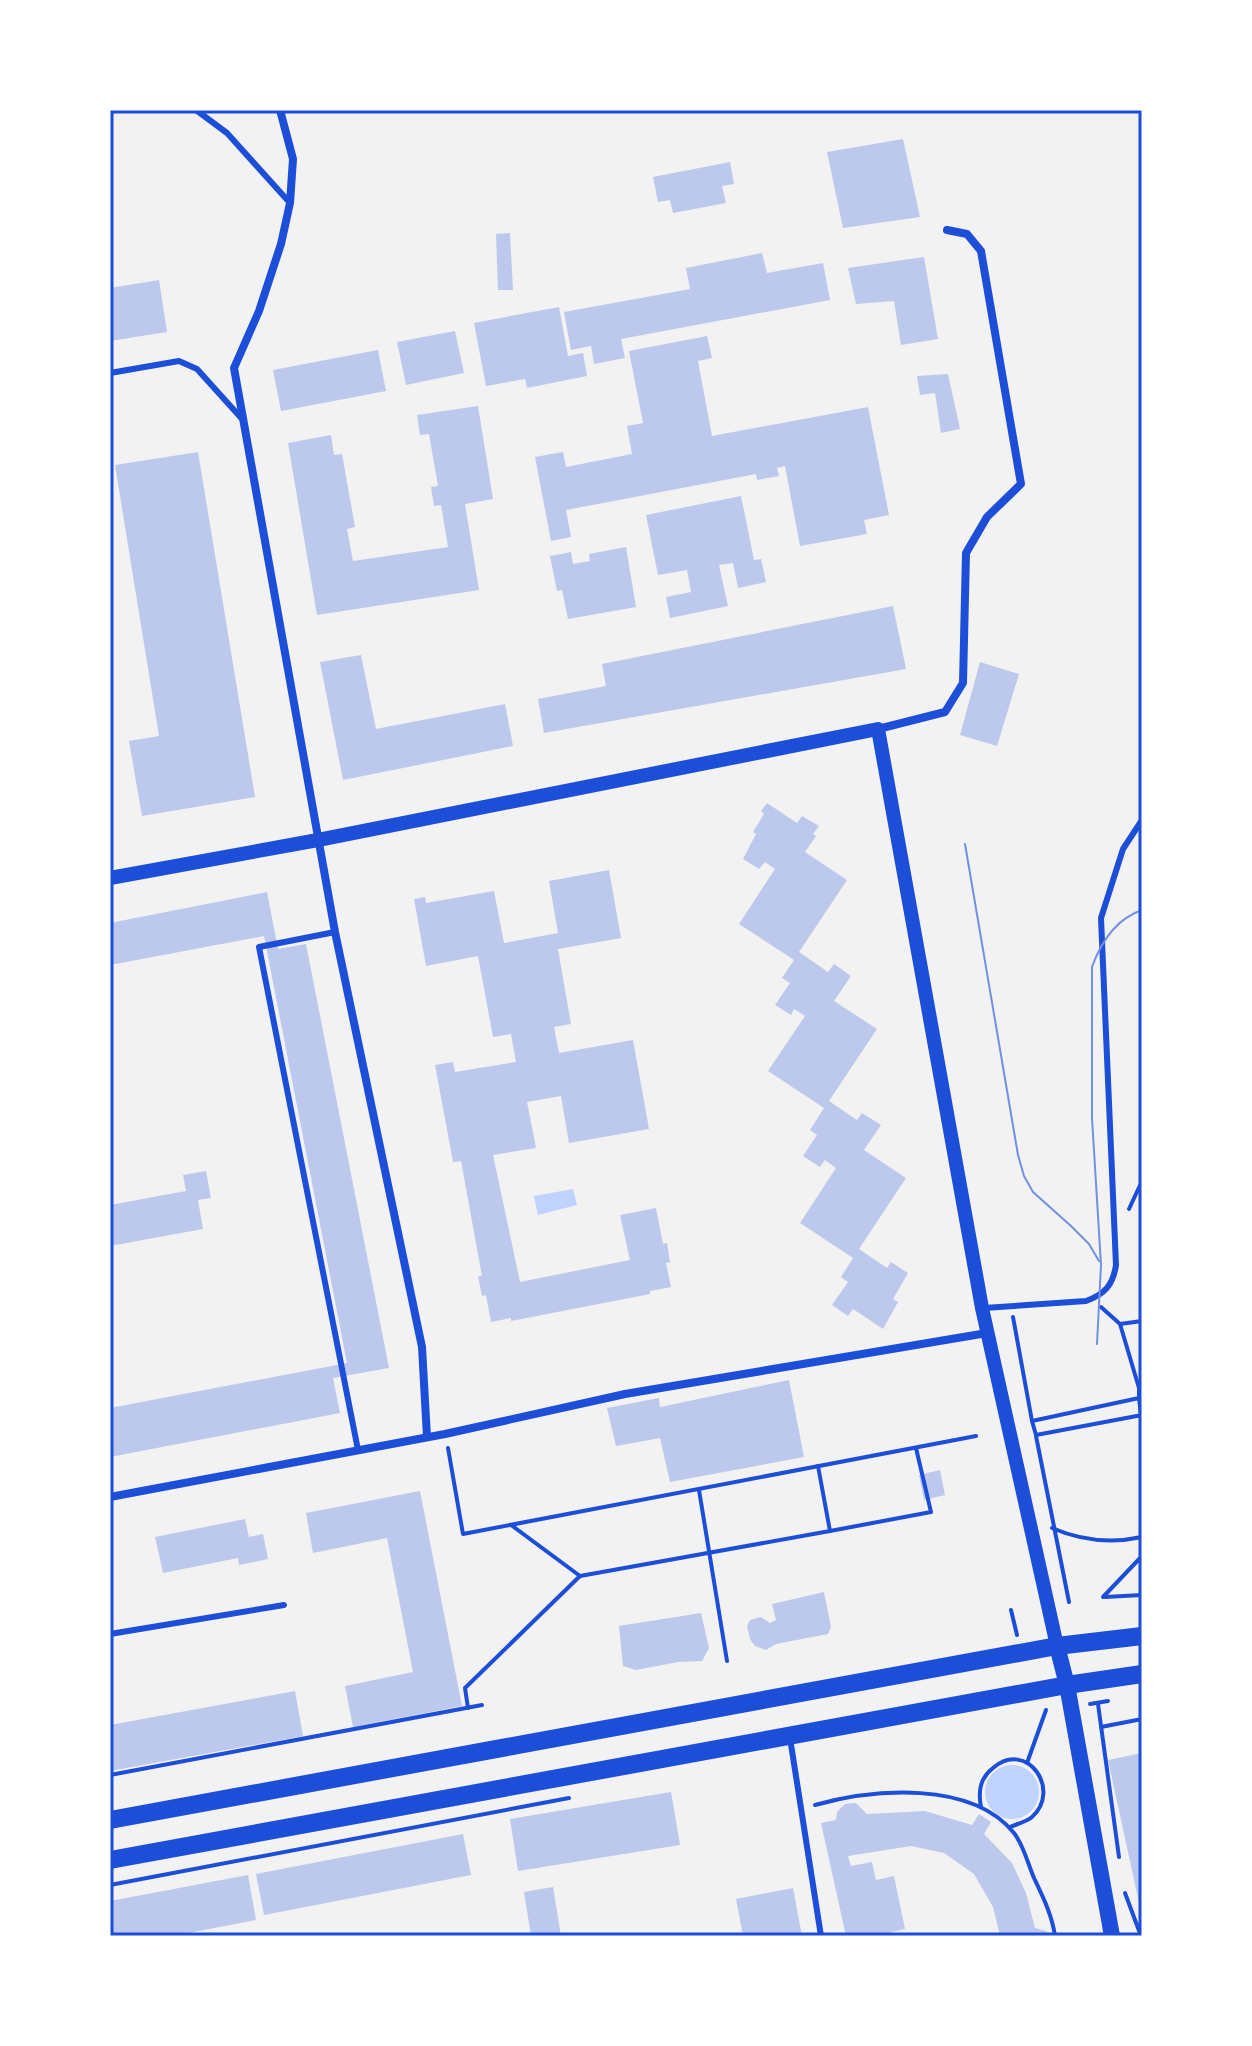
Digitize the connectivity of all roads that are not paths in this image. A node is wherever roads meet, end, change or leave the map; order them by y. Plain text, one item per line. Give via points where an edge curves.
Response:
1 (196, 110) edge
2 (280, 110) edge
3 (290, 203) junction
4 (947, 230) dead end
5 (110, 373) edge
6 (243, 420) junction
7 (878, 729) junction
8 (1142, 820) edge
9 (318, 840) junction
10 (110, 878) edge
11 (335, 932) junction
12 (982, 1308) junction
13 (987, 1333) junction
14 (427, 1437) junction
15 (358, 1450) junction
16 (110, 1497) edge
17 (284, 1605) dead end
18 (110, 1634) edge
19 (1142, 1636) edge
20 (1057, 1646) junction
21 (1142, 1674) edge
22 (1067, 1685) junction
23 (790, 1736) junction
24 (110, 1820) edge
25 (110, 1860) edge
26 (821, 1936) edge
27 (1112, 1936) edge

1 - 3 lane via 227,133
2 - 3 street via 293,159
3 - 6 street via 281,244 234,368
4 - 7 street via 967,234 981,251 1021,484 987,517 966,553 963,683 945,712
5 - 6 lane via 179,361 197,369
6 - 9 street
7 - 9 street
7 - 12 street
8 - 12 lane via 1123,849 1101,918 1114,1280 1101,1296 1092,1298
9 - 10 street
9 - 11 street
11 - 14 street via 422,1347
11 - 15 lane via 259,947
12 - 13 street
13 - 14 street via 625,1394
13 - 20 street
14 - 15 street
15 - 16 street
17 - 18 lane
19 - 20 main road
20 - 22 main road
20 - 24 main road
21 - 22 main road
22 - 23 main road
22 - 27 main road
23 - 25 main road
23 - 26 lane

